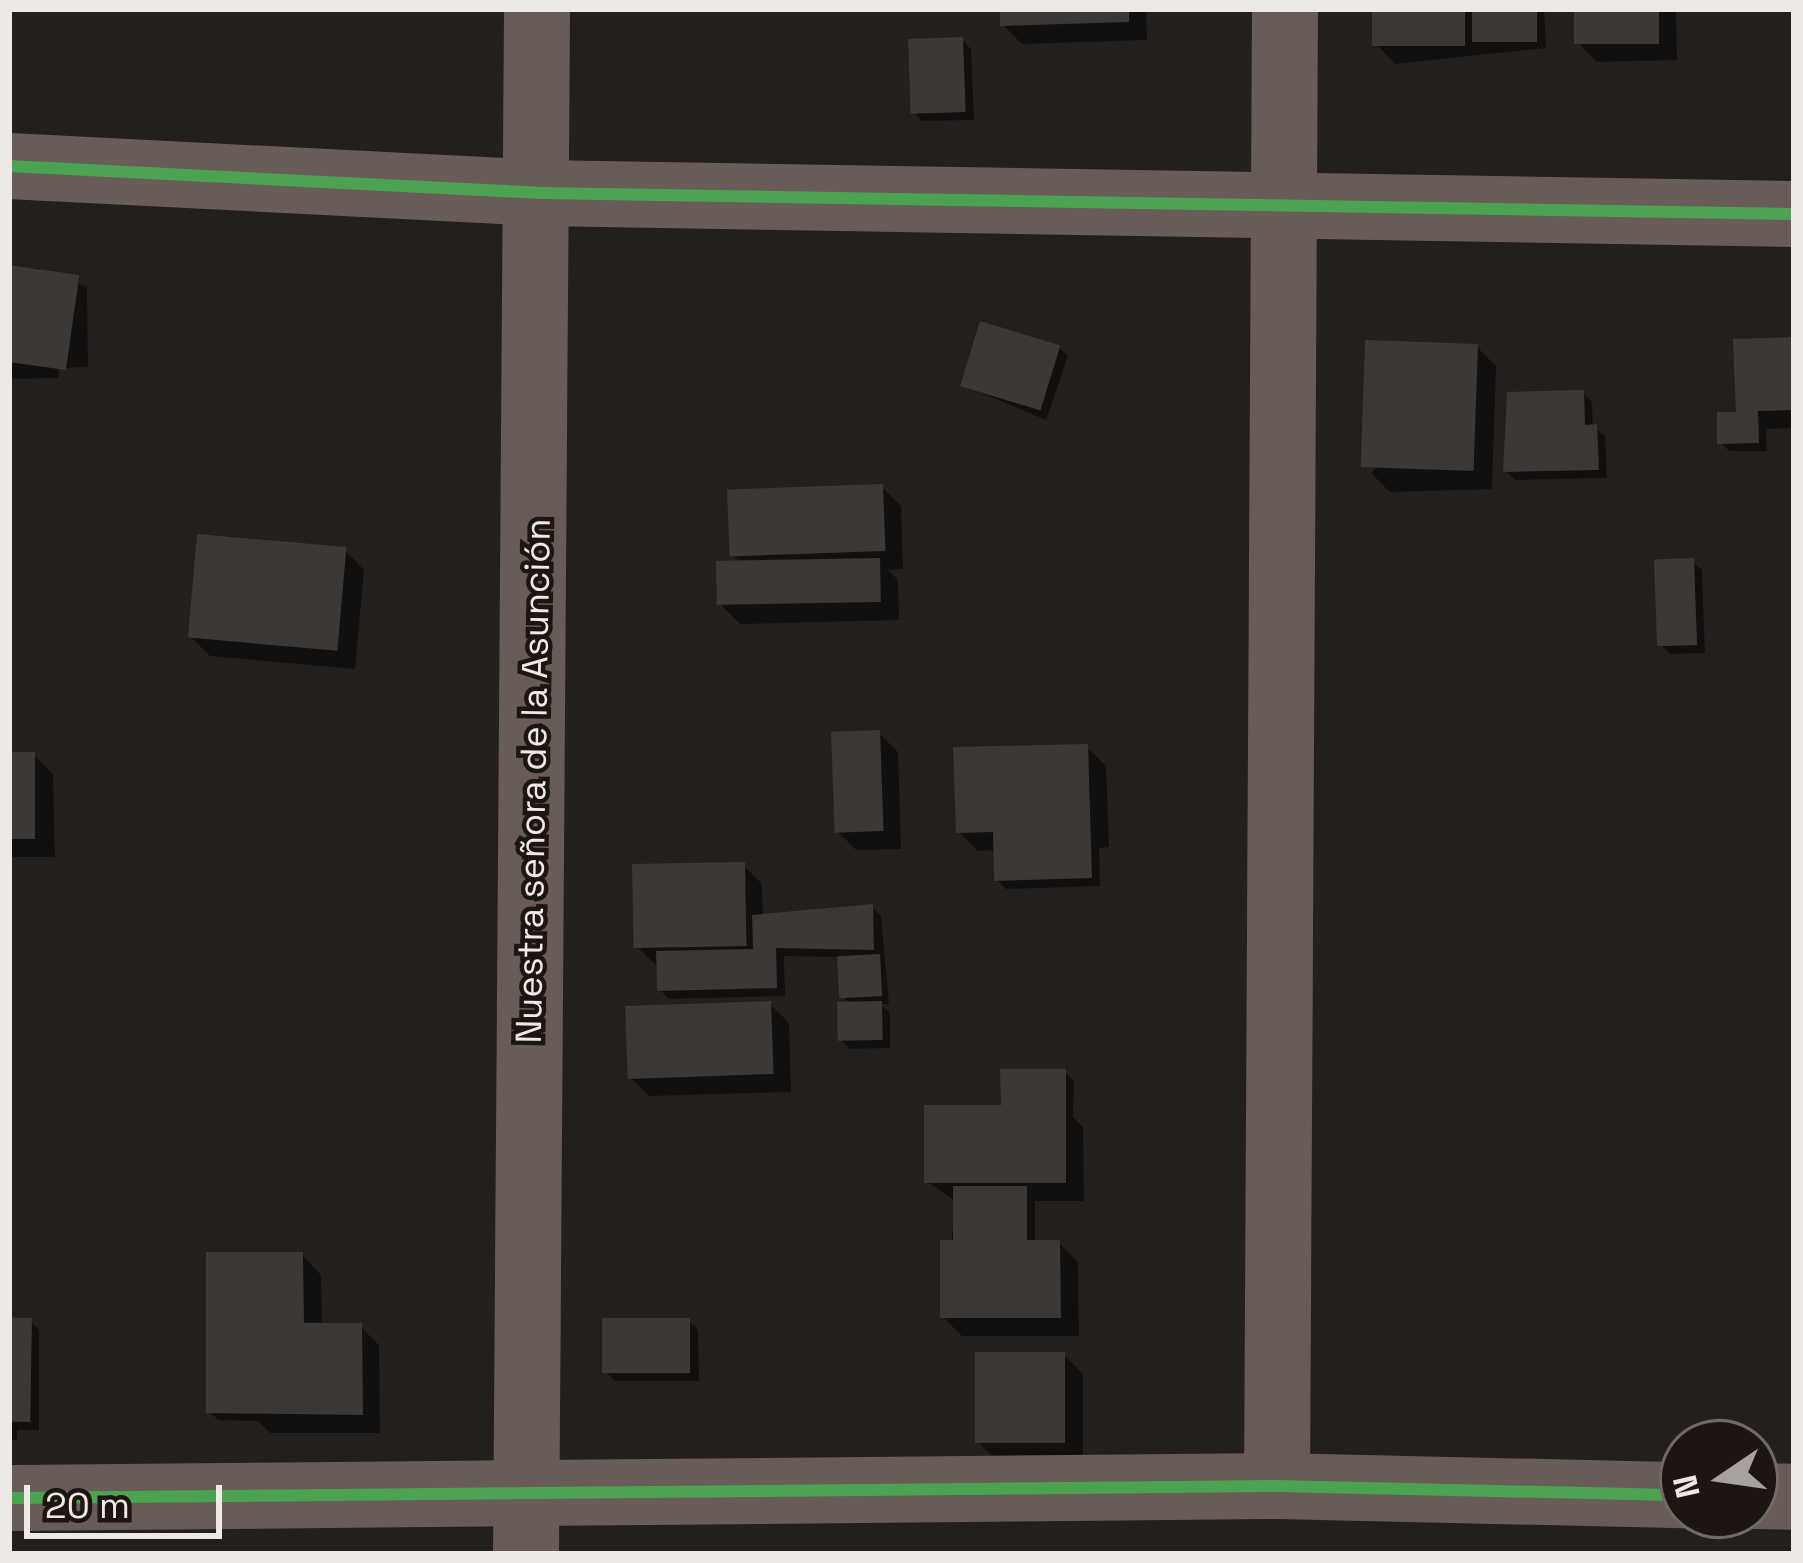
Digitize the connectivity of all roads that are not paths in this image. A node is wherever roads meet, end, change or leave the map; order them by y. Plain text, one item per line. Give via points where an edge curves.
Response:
1 (537, 9) edge
2 (1285, 9) edge
3 (9, 166) edge
4 (542, 194) junction
5 (1286, 206) junction
6 (1794, 214) edge
7 (1277, 1486) junction
8 (526, 1490) junction
9 (1659, 1494) edge
10 (9, 1498) edge
11 (526, 1554) edge

1 - 4 street, Nuestra señora de la Asunción
2 - 5 street
3 - 4 street
4 - 5 street
4 - 8 street, Nuestra señora de la Asunción
5 - 6 street
5 - 7 street
7 - 8 street
7 - 9 street
8 - 10 street
8 - 11 street, Nuestra señora de la Asunción

